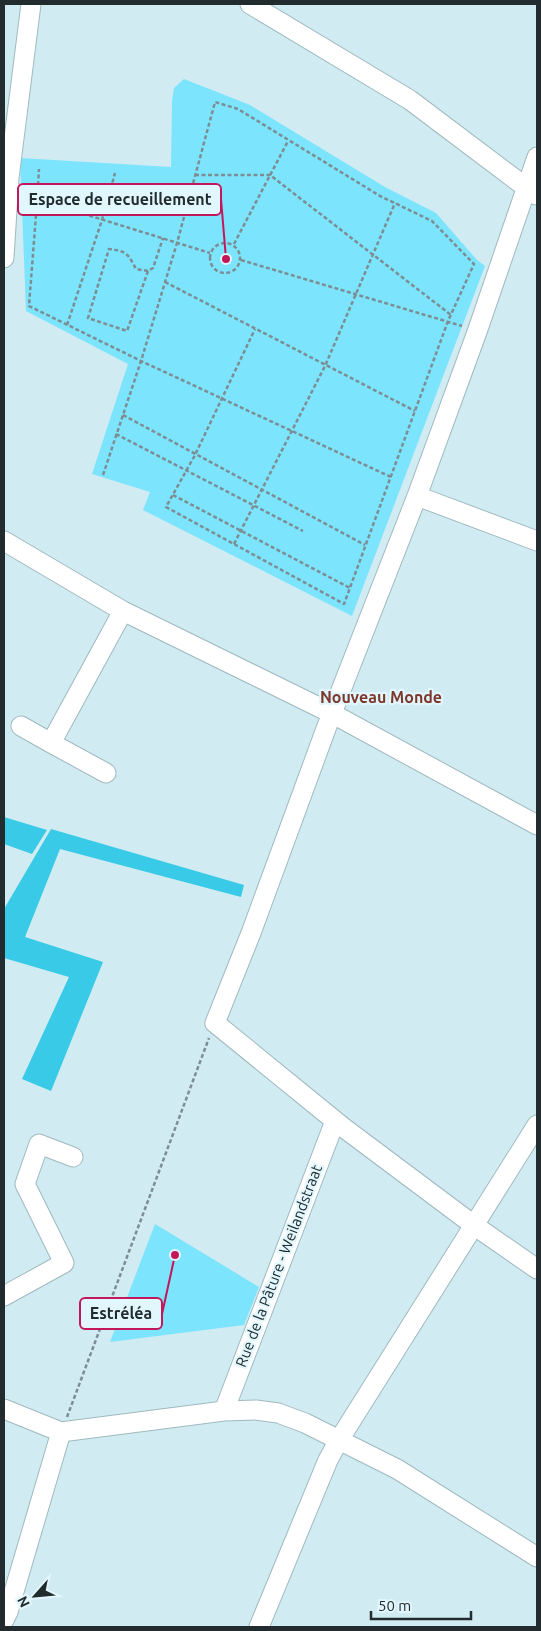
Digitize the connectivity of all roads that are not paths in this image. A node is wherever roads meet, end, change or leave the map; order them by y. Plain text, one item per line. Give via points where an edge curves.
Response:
1 (31, 4) edge
2 (250, 4) edge
3 (537, 157) edge
4 (8, 191) junction
5 (532, 191) edge
6 (37, 200) road end
7 (4, 258) edge
8 (417, 496) junction
9 (537, 540) edge
10 (4, 541) edge
11 (123, 611) junction
12 (333, 714) junction
13 (21, 726) dead end
14 (51, 743) junction
15 (106, 773) dead end
16 (537, 825) edge
17 (335, 1121) junction
18 (537, 1125) edge
19 (73, 1157) dead end
20 (475, 1226) junction
21 (537, 1269) edge
22 (4, 1296) edge
23 (4, 1409) edge
24 (224, 1411) junction
25 (62, 1432) junction
26 (339, 1440) junction
27 (533, 1550) edge
28 (4, 1620) edge
29 (259, 1627) edge

1 - 4 street
2 - 5 street via 410,100
3 - 5 street
4 - 6 street
4 - 7 street
5 - 8 street
8 - 9 street
8 - 12 street
10 - 11 street
11 - 12 street
11 - 14 street
12 - 16 street
12 - 17 street via 215,1023
13 - 14 street
14 - 15 street
17 - 20 street
17 - 24 street, Rue de la Pâture - Weilandstraat
18 - 20 street
19 - 22 street via 39,1144 24,1184 64,1263
20 - 21 street
20 - 26 street
23 - 25 street
24 - 25 street
24 - 26 street via 278,1413
25 - 28 street
26 - 27 street via 397,1469
26 - 29 street

